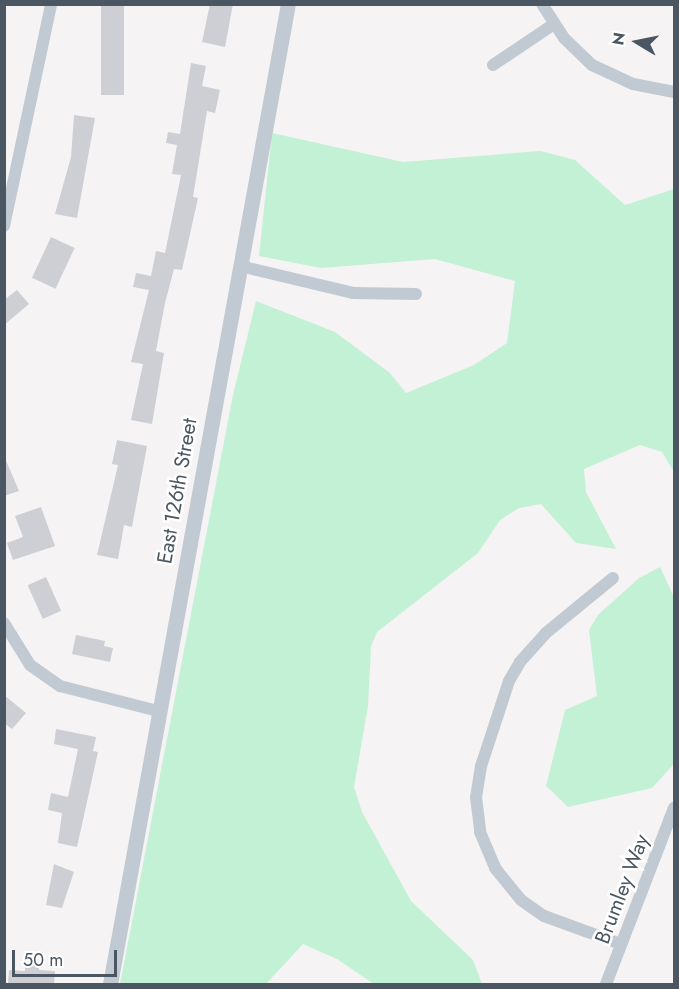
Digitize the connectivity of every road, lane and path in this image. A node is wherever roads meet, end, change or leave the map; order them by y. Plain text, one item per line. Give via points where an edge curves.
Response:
1 (51, 4) edge
2 (288, 4) edge
3 (542, 4) edge
4 (554, 24) junction
5 (493, 65) dead end
6 (675, 92) edge
7 (4, 226) edge
8 (240, 266) junction
9 (416, 294) dead end
10 (613, 578) dead end
11 (4, 623) edge
12 (158, 711) junction
13 (675, 808) edge
14 (621, 944) junction
15 (110, 984) edge
16 (606, 984) edge

1 - 7 street
2 - 8 street, East 126th Street
3 - 4 street
4 - 5 street
4 - 6 street via 578,52 610,75
8 - 9 street via 353,293
8 - 12 street, East 126th Street
10 - 14 street via 546,633 520,662 509,681 481,766 476,797 480,832 495,868 521,900 544,916
11 - 12 street via 30,665 60,686
12 - 15 street, East 126th Street
13 - 14 street, Brumley Way
14 - 16 street, Brumley Way

